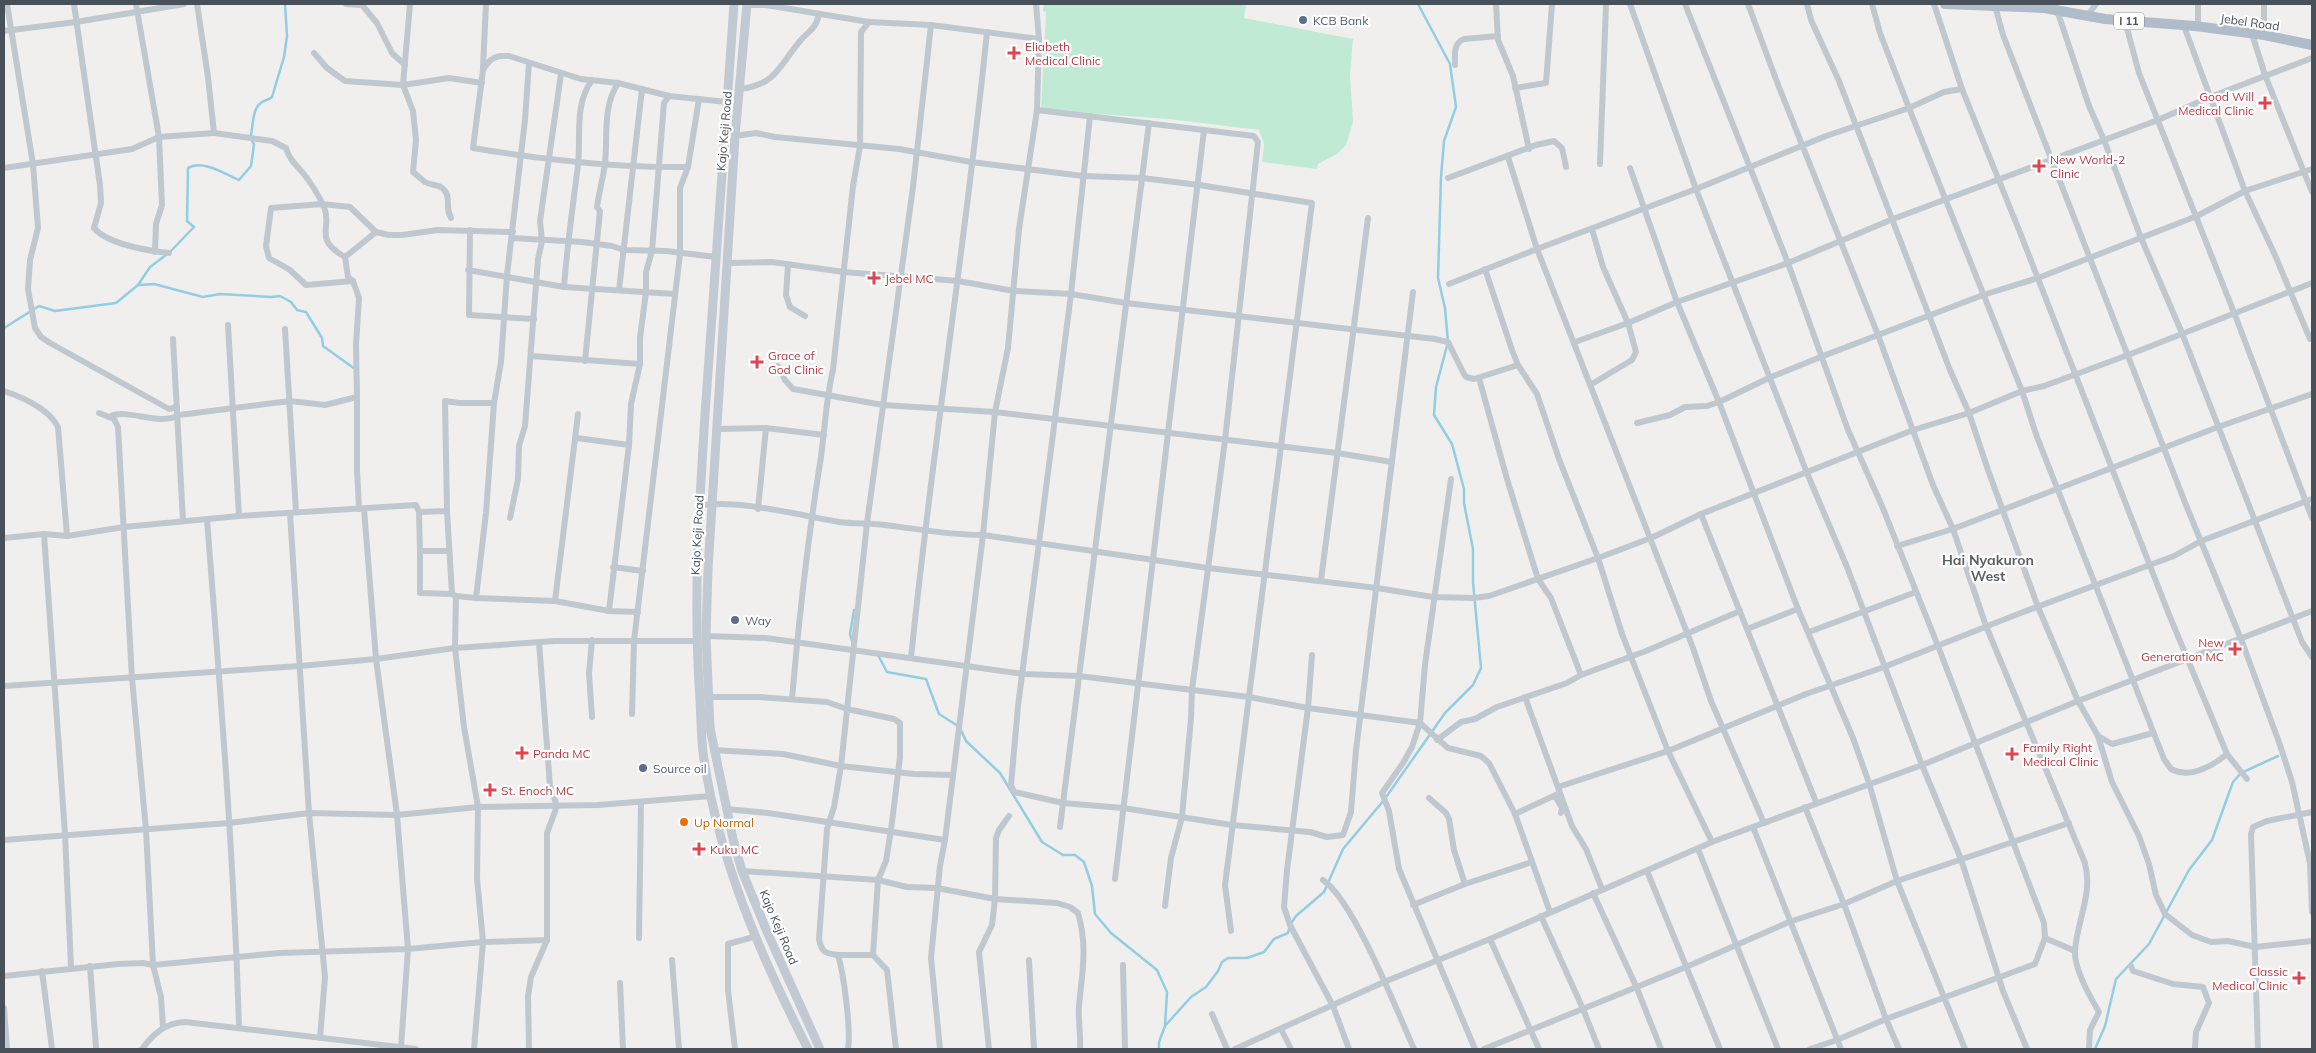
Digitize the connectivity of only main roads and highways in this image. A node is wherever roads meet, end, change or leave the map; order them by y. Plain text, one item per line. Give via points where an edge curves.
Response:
1 (734, 4) edge
2 (1945, 4) edge
3 (747, 5) edge
4 (1991, 5) edge
5 (2055, 7) edge
6 (2312, 45) edge
7 (808, 1049) edge
8 (820, 1049) edge

1 - 7 main road, Kajo Keji Road via 700,506 696,642 703,752 718,826 748,915
2 - 4 main road, Jebel Road / I 11
3 - 8 main road, Kajo Keji Road via 735,136 711,504 707,697 713,750 742,870
4 - 5 main road, Jebel Road / I 11
5 - 6 main road, Jebel Road / I 11 via 2125,21 2264,35

